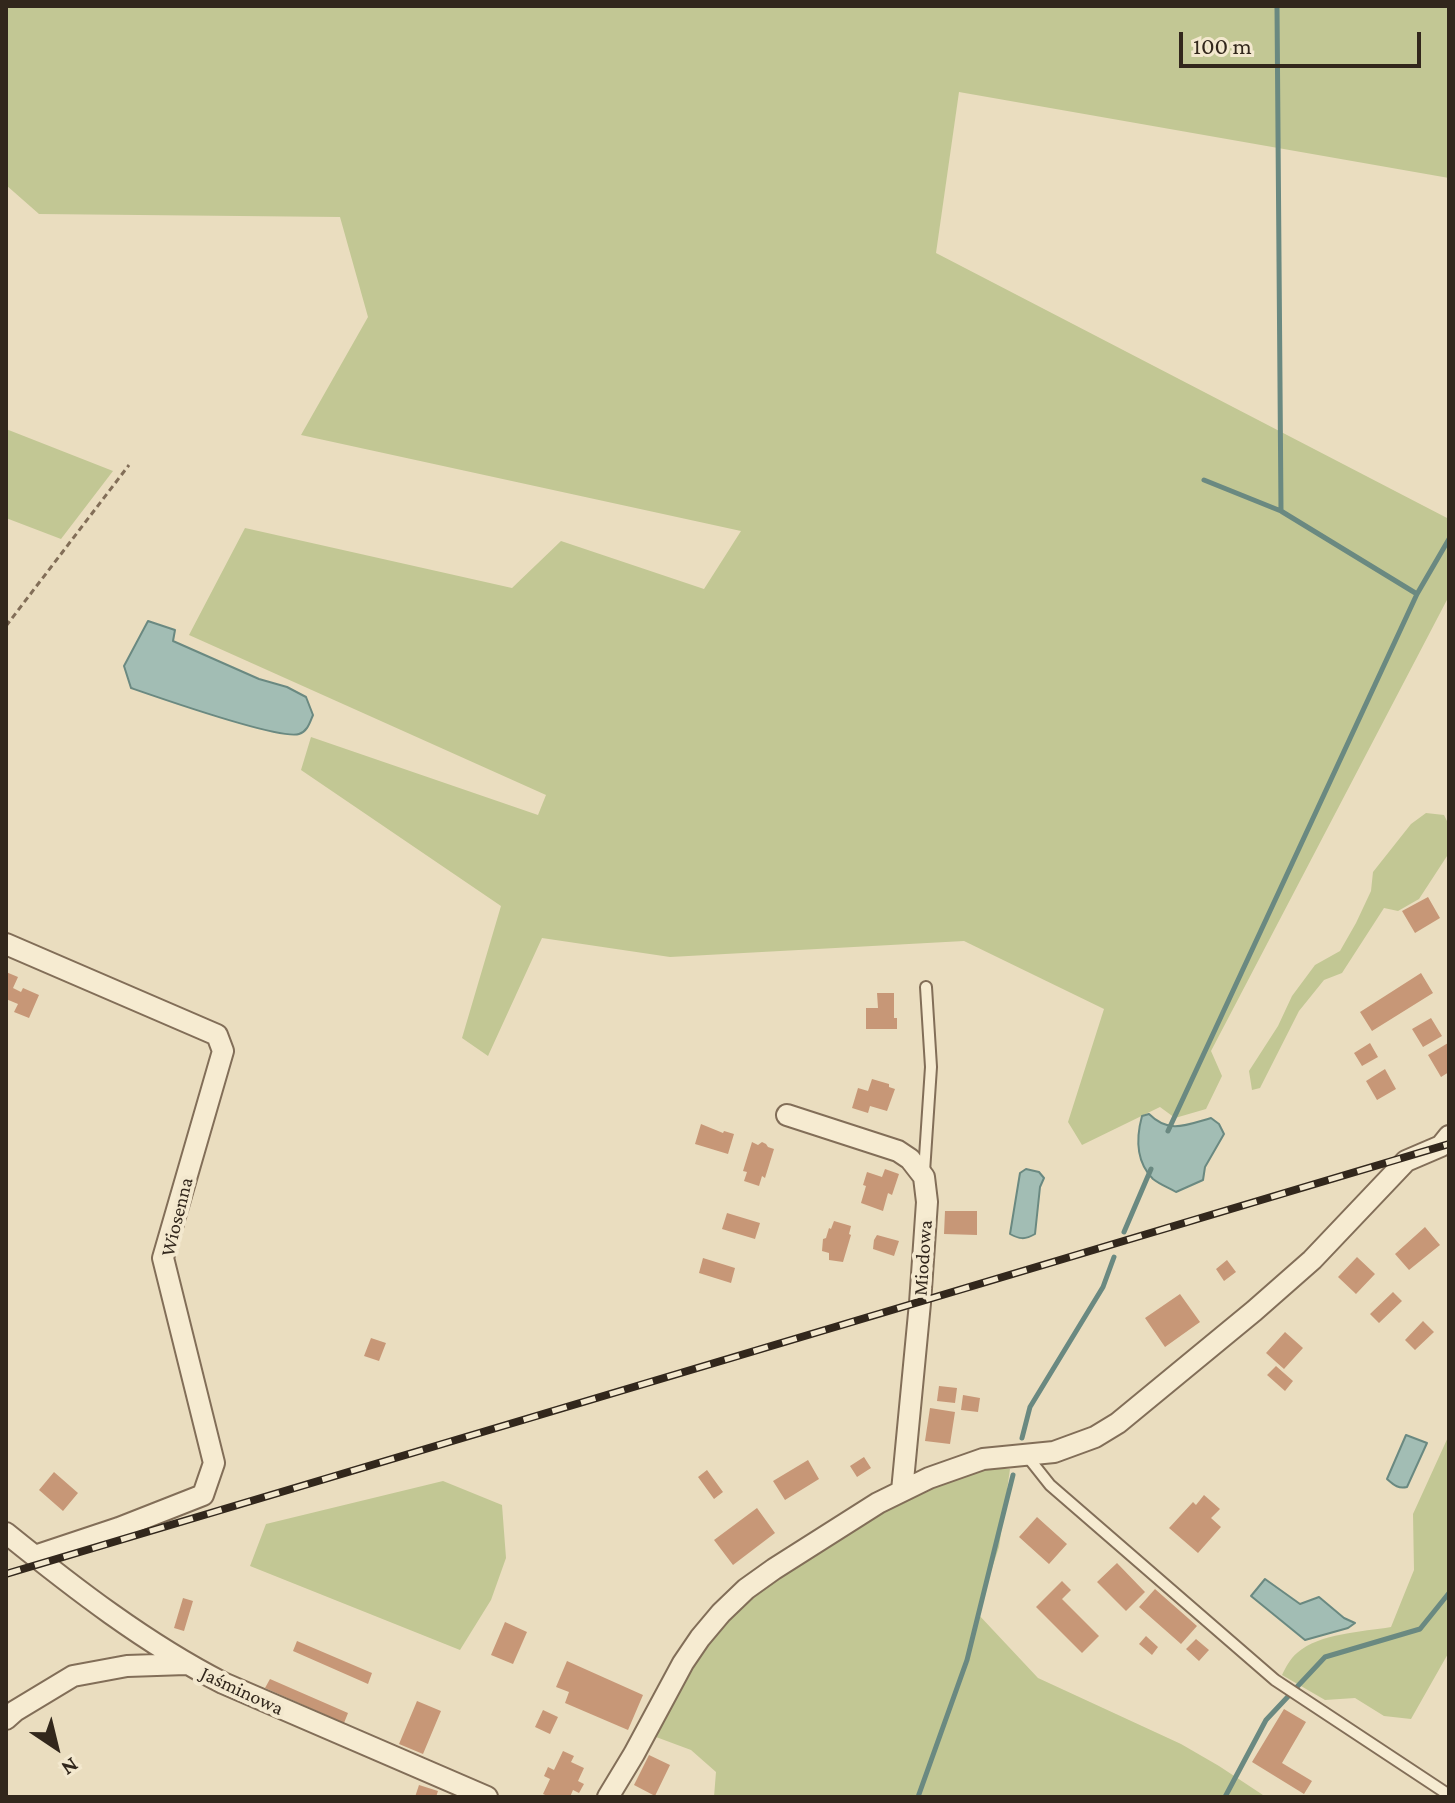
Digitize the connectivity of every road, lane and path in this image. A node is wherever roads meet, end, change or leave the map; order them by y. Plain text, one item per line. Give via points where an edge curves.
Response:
1 (129, 465) dead end
2 (6, 626) edge
3 (6, 944) edge
4 (926, 987) dead end
5 (787, 1115) dead end
6 (1449, 1136) edge
7 (924, 1177) junction
8 (1027, 1456) junction
9 (902, 1491) junction
10 (17, 1547) edge
11 (186, 1664) junction
12 (6, 1719) edge
13 (1449, 1795) edge
14 (487, 1797) edge
15 (608, 1797) edge

1 - 2 path
3 - 10 street, Wiosenna via 217,1035 223,1051 163,1258 214,1463 203,1495 119,1528
4 - 7 lane via 931,1067
5 - 7 street via 898,1151
6 - 8 street via 1441,1146 1406,1161 1312,1260 1118,1423 1054,1452
7 - 9 street, Miodowa via 925,1231
8 - 9 street via 983,1459
8 - 13 lane via 1050,1485 1275,1680
9 - 15 street via 774,1569 721,1613 683,1663
10 - 11 street, Jaśminowa
11 - 12 street via 127,1666 73,1676
11 - 14 street, Jaśminowa

